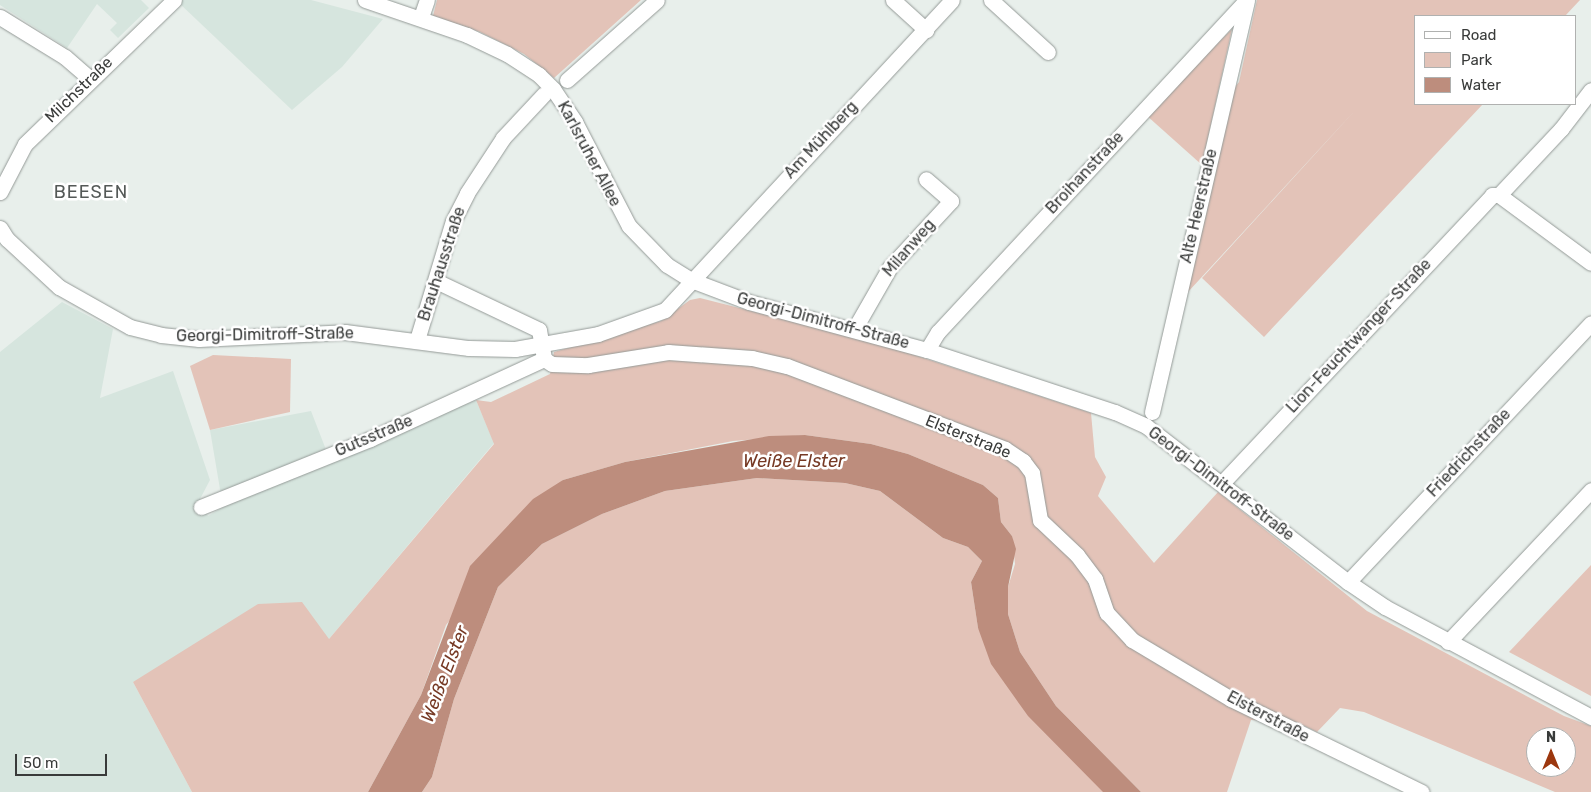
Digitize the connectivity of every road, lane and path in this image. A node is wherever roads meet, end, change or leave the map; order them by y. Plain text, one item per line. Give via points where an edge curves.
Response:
1 (174, 0) edge
2 (365, 0) edge
3 (427, 0) edge
4 (657, 0) edge
5 (893, 0) edge
6 (952, 0) edge
7 (991, 0) edge
8 (1247, 0) edge
9 (0, 17) edge
10 (421, 17) junction
11 (926, 30) junction
12 (1048, 52) dead end
13 (90, 79) junction
14 (567, 80) dead end
15 (1591, 90) edge
16 (544, 94) dead end
17 (926, 179) dead end
18 (0, 192) edge
19 (1499, 194) junction
20 (2, 238) edge
21 (1591, 263) edge
22 (690, 280) junction
23 (436, 281) junction
24 (1591, 323) edge
25 (855, 328) junction
26 (417, 340) junction
27 (927, 350) junction
28 (543, 352) junction
29 (1152, 412) dead end
30 (1222, 483) junction
31 (1591, 490) edge
32 (201, 507) dead end
33 (1348, 582) junction
34 (1448, 642) junction
35 (1591, 718) edge
36 (1422, 792) edge

1 - 13 street, Milchstraße
2 - 10 street, Karlsruher Allee
3 - 10 street
4 - 14 street
5 - 11 street
6 - 11 street, Am Mühlberg
7 - 12 street
8 - 27 street, Broihanstraße via 938,332
8 - 29 street, Alte Heerstraße
9 - 13 street via 65,58
10 - 22 street, Karlsruher Allee via 507,54 553,89 575,122 629,226 661,260
11 - 22 street, Am Mühlberg
13 - 18 street, Milchstraße via 25,144
15 - 19 street, Lion-Feuchtwanger-Straße via 1560,129
16 - 23 street, Brauhausstraße via 503,138 467,193 453,220
17 - 25 street, Milanweg via 951,201 890,267
19 - 21 street
19 - 30 street, Lion-Feuchtwanger-Straße via 1492,195
20 - 26 street, Georgi-Dimitroff-Straße via 77,299 130,327 153,333 199,339 346,332
22 - 25 street, Georgi-Dimitroff-Straße via 749,302
22 - 28 street, Georgi-Dimitroff-Straße via 665,310
23 - 26 street, Brauhausstraße
23 - 28 street via 534,327 542,337
24 - 33 street, Friedrichstraße
25 - 27 street, Georgi-Dimitroff-Straße
26 - 28 street, Georgi-Dimitroff-Straße
27 - 30 street, Georgi-Dimitroff-Straße via 1115,412 1164,437
28 - 32 street, Gutsstraße via 370,439
28 - 36 street, Elsterstraße via 568,365 668,352 752,358 787,366 1005,449 1023,460 1032,473 1040,520 1077,555 1095,579 1107,614 1132,640 1231,698 1355,762
30 - 33 street, Georgi-Dimitroff-Straße
31 - 34 street
33 - 34 street, Georgi-Dimitroff-Straße
34 - 35 street, Georgi-Dimitroff-Straße

